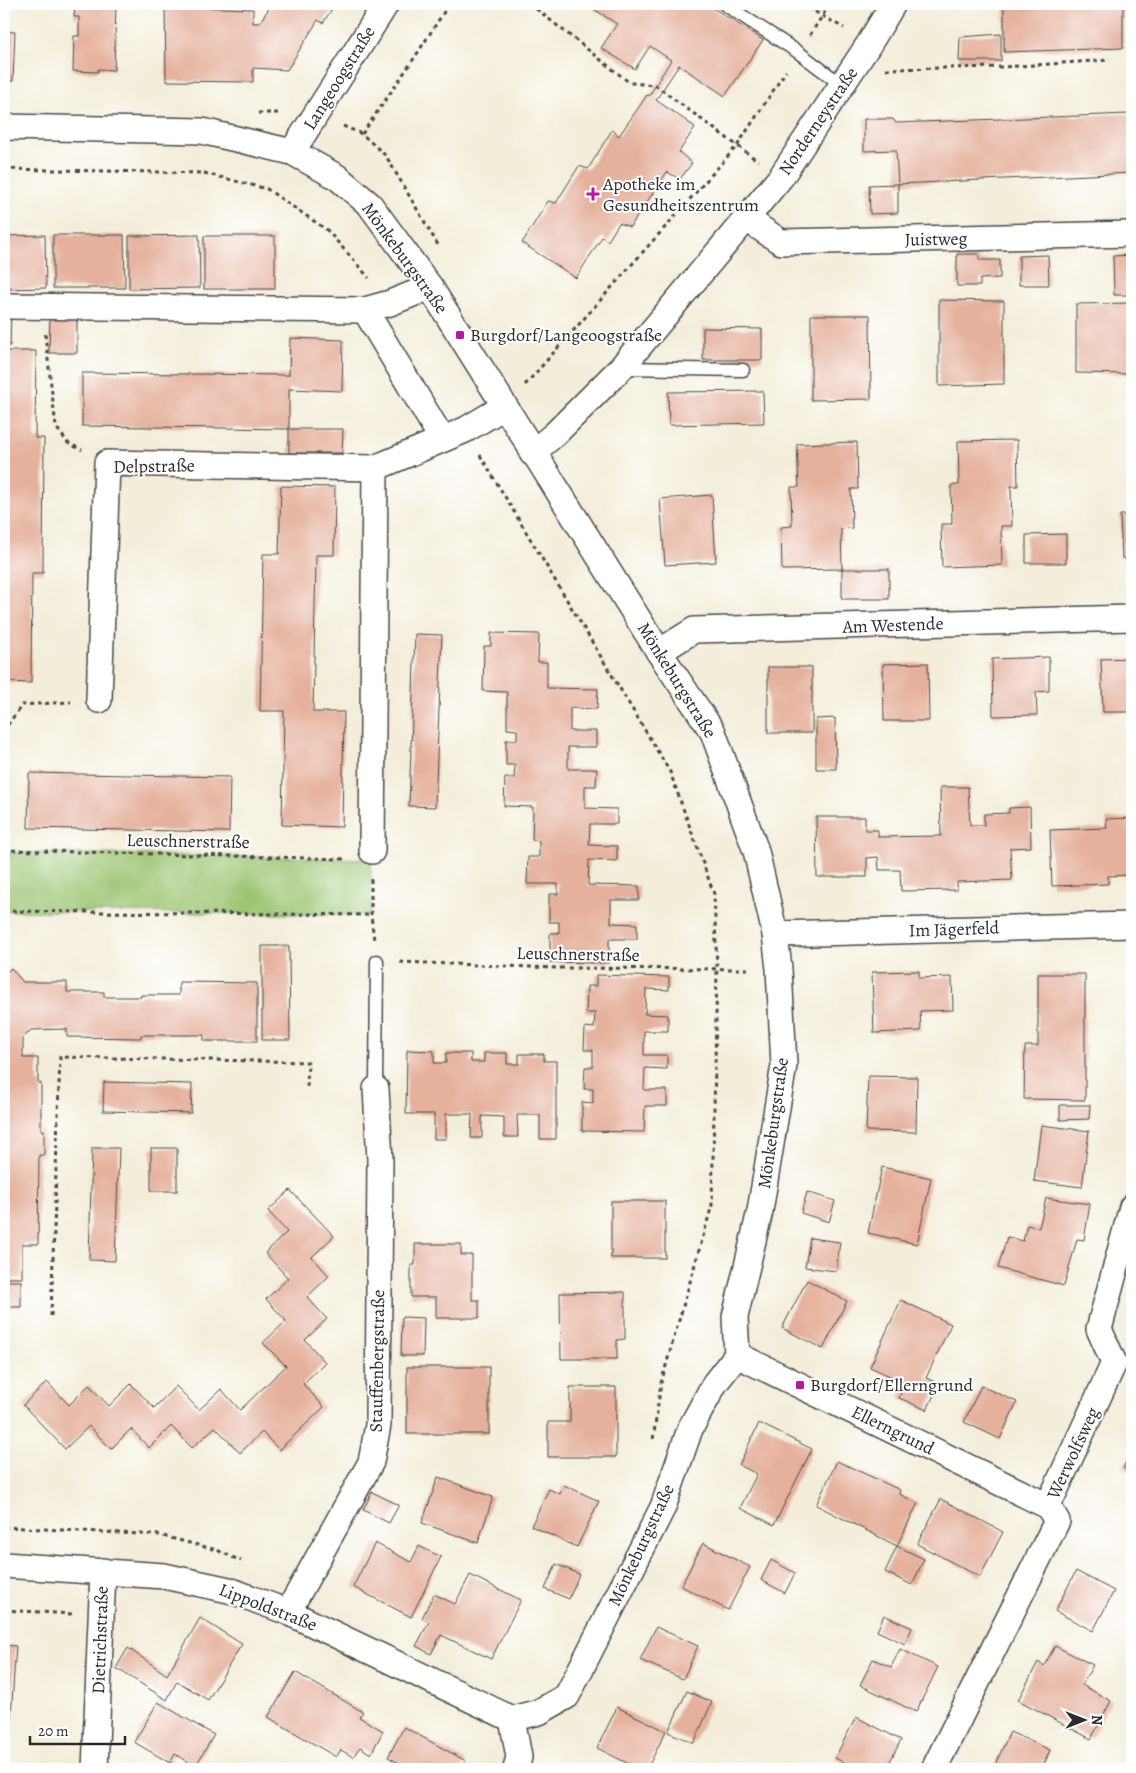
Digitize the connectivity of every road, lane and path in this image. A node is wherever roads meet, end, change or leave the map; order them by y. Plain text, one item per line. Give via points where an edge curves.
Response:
1 (386, 4) edge
2 (449, 4) edge
3 (530, 4) edge
4 (724, 4) edge
5 (801, 4) edge
6 (830, 4) edge
7 (892, 4) edge
8 (823, 15) junction
9 (869, 44) junction
10 (798, 52) junction
11 (1110, 60) dead end
12 (848, 77) junction
13 (4, 127) edge
14 (362, 134) dead end
15 (737, 146) junction
16 (292, 152) junction
17 (4, 169) edge
18 (781, 177) junction
19 (747, 219) junction
20 (1132, 234) edge
21 (430, 287) junction
22 (390, 303) junction
23 (4, 306) edge
24 (42, 306) junction
25 (365, 310) junction
26 (621, 368) junction
27 (743, 370) dead end
28 (504, 407) junction
29 (465, 430) junction
30 (442, 439) junction
31 (532, 453) junction
32 (107, 463) junction
33 (375, 468) junction
34 (1132, 618) edge
35 (659, 652) junction
36 (99, 700) joint
37 (4, 740) edge
38 (4, 850) edge
39 (371, 855) junction
40 (4, 911) edge
41 (371, 915) junction
42 (1132, 924) edge
43 (775, 934) junction
44 (377, 961) junction
45 (717, 969) junction
46 (779, 969) junction
47 (307, 1087) dead end
48 (376, 1088) joint
49 (1132, 1207) edge
50 (51, 1316) dead end
51 (737, 1355) junction
52 (1123, 1367) edge
53 (653, 1445) dead end
54 (1048, 1506) junction
55 (4, 1565) edge
56 (103, 1572) junction
57 (4, 1610) edge
58 (288, 1612) junction
59 (101, 1616) junction
60 (512, 1719) junction
61 (95, 1769) edge
62 (516, 1769) edge
63 (934, 1769) edge

1 - 16 street, Langeoogstraße
2 - 14 path
3 - 15 path via 630,83 655,85
4 - 10 lane
5 - 8 path
6 - 8 path
7 - 9 street, Norderneystraße
8 - 9 path
8 - 10 path
9 - 12 street, Norderneystraße
10 - 12 lane
10 - 15 path
11 - 12 path via 898,70
12 - 18 street, Norderneystraße
13 - 16 street, Mönkeburgstraße via 202,131
15 - 18 path
15 - 28 path
16 - 21 street, Mönkeburgstraße via 337,177 370,205
17 - 22 path via 204,173 267,189 327,230
18 - 19 street, Norderneystraße
19 - 20 street, Juistweg via 781,242
19 - 26 street, Norderneystraße
21 - 22 street
21 - 28 street, Mönkeburgstraße
22 - 25 street
23 - 24 street
24 - 25 street
24 - 32 path via 56,427 68,443
25 - 30 street
26 - 27 lane
26 - 31 street, Norderneystraße
28 - 29 street
28 - 31 street, Mönkeburgstraße
29 - 30 street
29 - 45 path via 670,772 714,894
30 - 33 street
31 - 35 street, Mönkeburgstraße
32 - 33 street, Delpstraße
32 - 36 street, Delpstraße
33 - 39 street
34 - 35 street, Am Westende via 694,630
35 - 43 street, Mönkeburgstraße via 713,732 756,851
36 - 37 path via 22,705 4,730
38 - 39 path, Leuschnerstraße
39 - 41 path
40 - 41 path
41 - 44 path
42 - 43 street, Im Jägerfeld
43 - 46 street, Mönkeburgstraße
44 - 45 path, Leuschnerstraße via 556,968
44 - 48 lane
45 - 46 path, Leuschnerstraße
45 - 53 path via 712,1205 662,1383
46 - 51 street, Mönkeburgstraße via 784,1065 760,1211 735,1317
47 - 50 path via 308,1062 60,1057
48 - 58 street, Stauffenbergstraße via 380,1160 378,1425 371,1462
49 - 52 street, Werwolfsweg via 1099,1329
51 - 54 street, Ellerngrund
51 - 60 street, Mönkeburgstraße via 715,1383 690,1429 663,1507 567,1696 539,1712
52 - 54 street, Werwolfsweg
54 - 63 street, Werwolfsweg via 1057,1521
55 - 56 street, Lippoldstraße
56 - 58 street, Lippoldstraße via 164,1576 229,1590
56 - 59 street, Dietrichstraße
57 - 59 path
58 - 60 street, Lippoldstraße
59 - 61 street, Dietrichstraße
60 - 62 street via 519,1757

